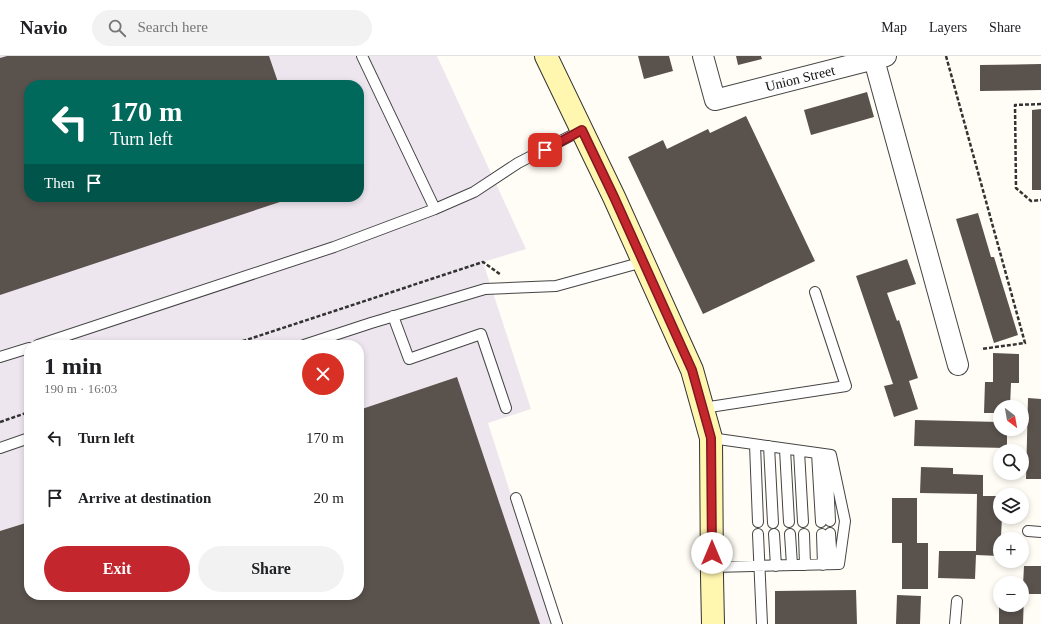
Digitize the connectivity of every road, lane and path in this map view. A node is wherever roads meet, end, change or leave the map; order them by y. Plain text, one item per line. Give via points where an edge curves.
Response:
1 (362, 56) edge
2 (546, 56) edge
3 (703, 56) edge
4 (946, 56) edge
5 (878, 57) edge
6 (1041, 104) edge
7 (582, 130) junction
8 (1041, 200) edge
9 (435, 209) junction
10 (643, 262) junction
11 (507, 288) junction
12 (815, 292) dead end
13 (393, 316) junction
14 (53, 340) edge
15 (247, 340) edge
16 (319, 340) edge
17 (981, 349) dead end
18 (24, 350) edge
19 (0, 357) edge
20 (958, 365) dead end
21 (506, 408) dead end
22 (703, 408) junction
23 (24, 414) edge
24 (0, 422) edge
25 (711, 438) junction
26 (24, 440) edge
27 (755, 445) junction
28 (769, 446) junction
29 (0, 448) edge
30 (784, 449) junction
31 (799, 451) junction
32 (822, 454) junction
33 (516, 498) dead end
34 (825, 521) dead end
35 (758, 522) dead end
36 (789, 522) dead end
37 (803, 522) dead end
38 (774, 523) dead end
39 (1028, 531) dead end
40 (1041, 532) edge
41 (758, 534) dead end
42 (774, 534) dead end
43 (790, 534) dead end
44 (804, 534) dead end
45 (826, 534) dead end
46 (828, 564) junction
47 (792, 565) junction
48 (805, 565) junction
49 (759, 566) junction
50 (776, 566) junction
51 (712, 567) junction
52 (957, 601) dead end
53 (556, 624) edge
54 (713, 624) edge
55 (762, 624) edge
56 (955, 624) edge

1 - 9 lane
2 - 7 main road
3 - 5 street, Union Street via 715,100
4 - 17 path via 1025,343
5 - 20 street
6 - 8 path via 1015,104 1016,188 1031,201
7 - 9 lane via 518,163 474,192
7 - 10 main road
9 - 14 lane via 334,247
10 - 11 lane via 556,286
10 - 22 main road via 692,370
11 - 13 lane via 485,289
11 - 15 path via 500,273 483,262
12 - 22 lane via 846,386
13 - 16 lane
13 - 21 lane via 409,359 481,334
18 - 19 lane
22 - 25 main road
23 - 24 path
25 - 27 lane
25 - 51 main road
26 - 29 lane
27 - 28 lane
27 - 35 lane
28 - 30 lane
28 - 38 lane
30 - 31 lane
30 - 36 lane
31 - 32 lane
31 - 37 lane
32 - 34 lane
32 - 46 lane via 831,455 845,521 839,564
33 - 53 lane
39 - 40 lane
41 - 49 lane
42 - 50 lane
43 - 47 lane
44 - 48 lane
45 - 46 lane
46 - 48 lane
47 - 48 lane
47 - 50 lane
49 - 50 lane
49 - 51 lane
49 - 55 lane
51 - 54 main road
52 - 56 lane

